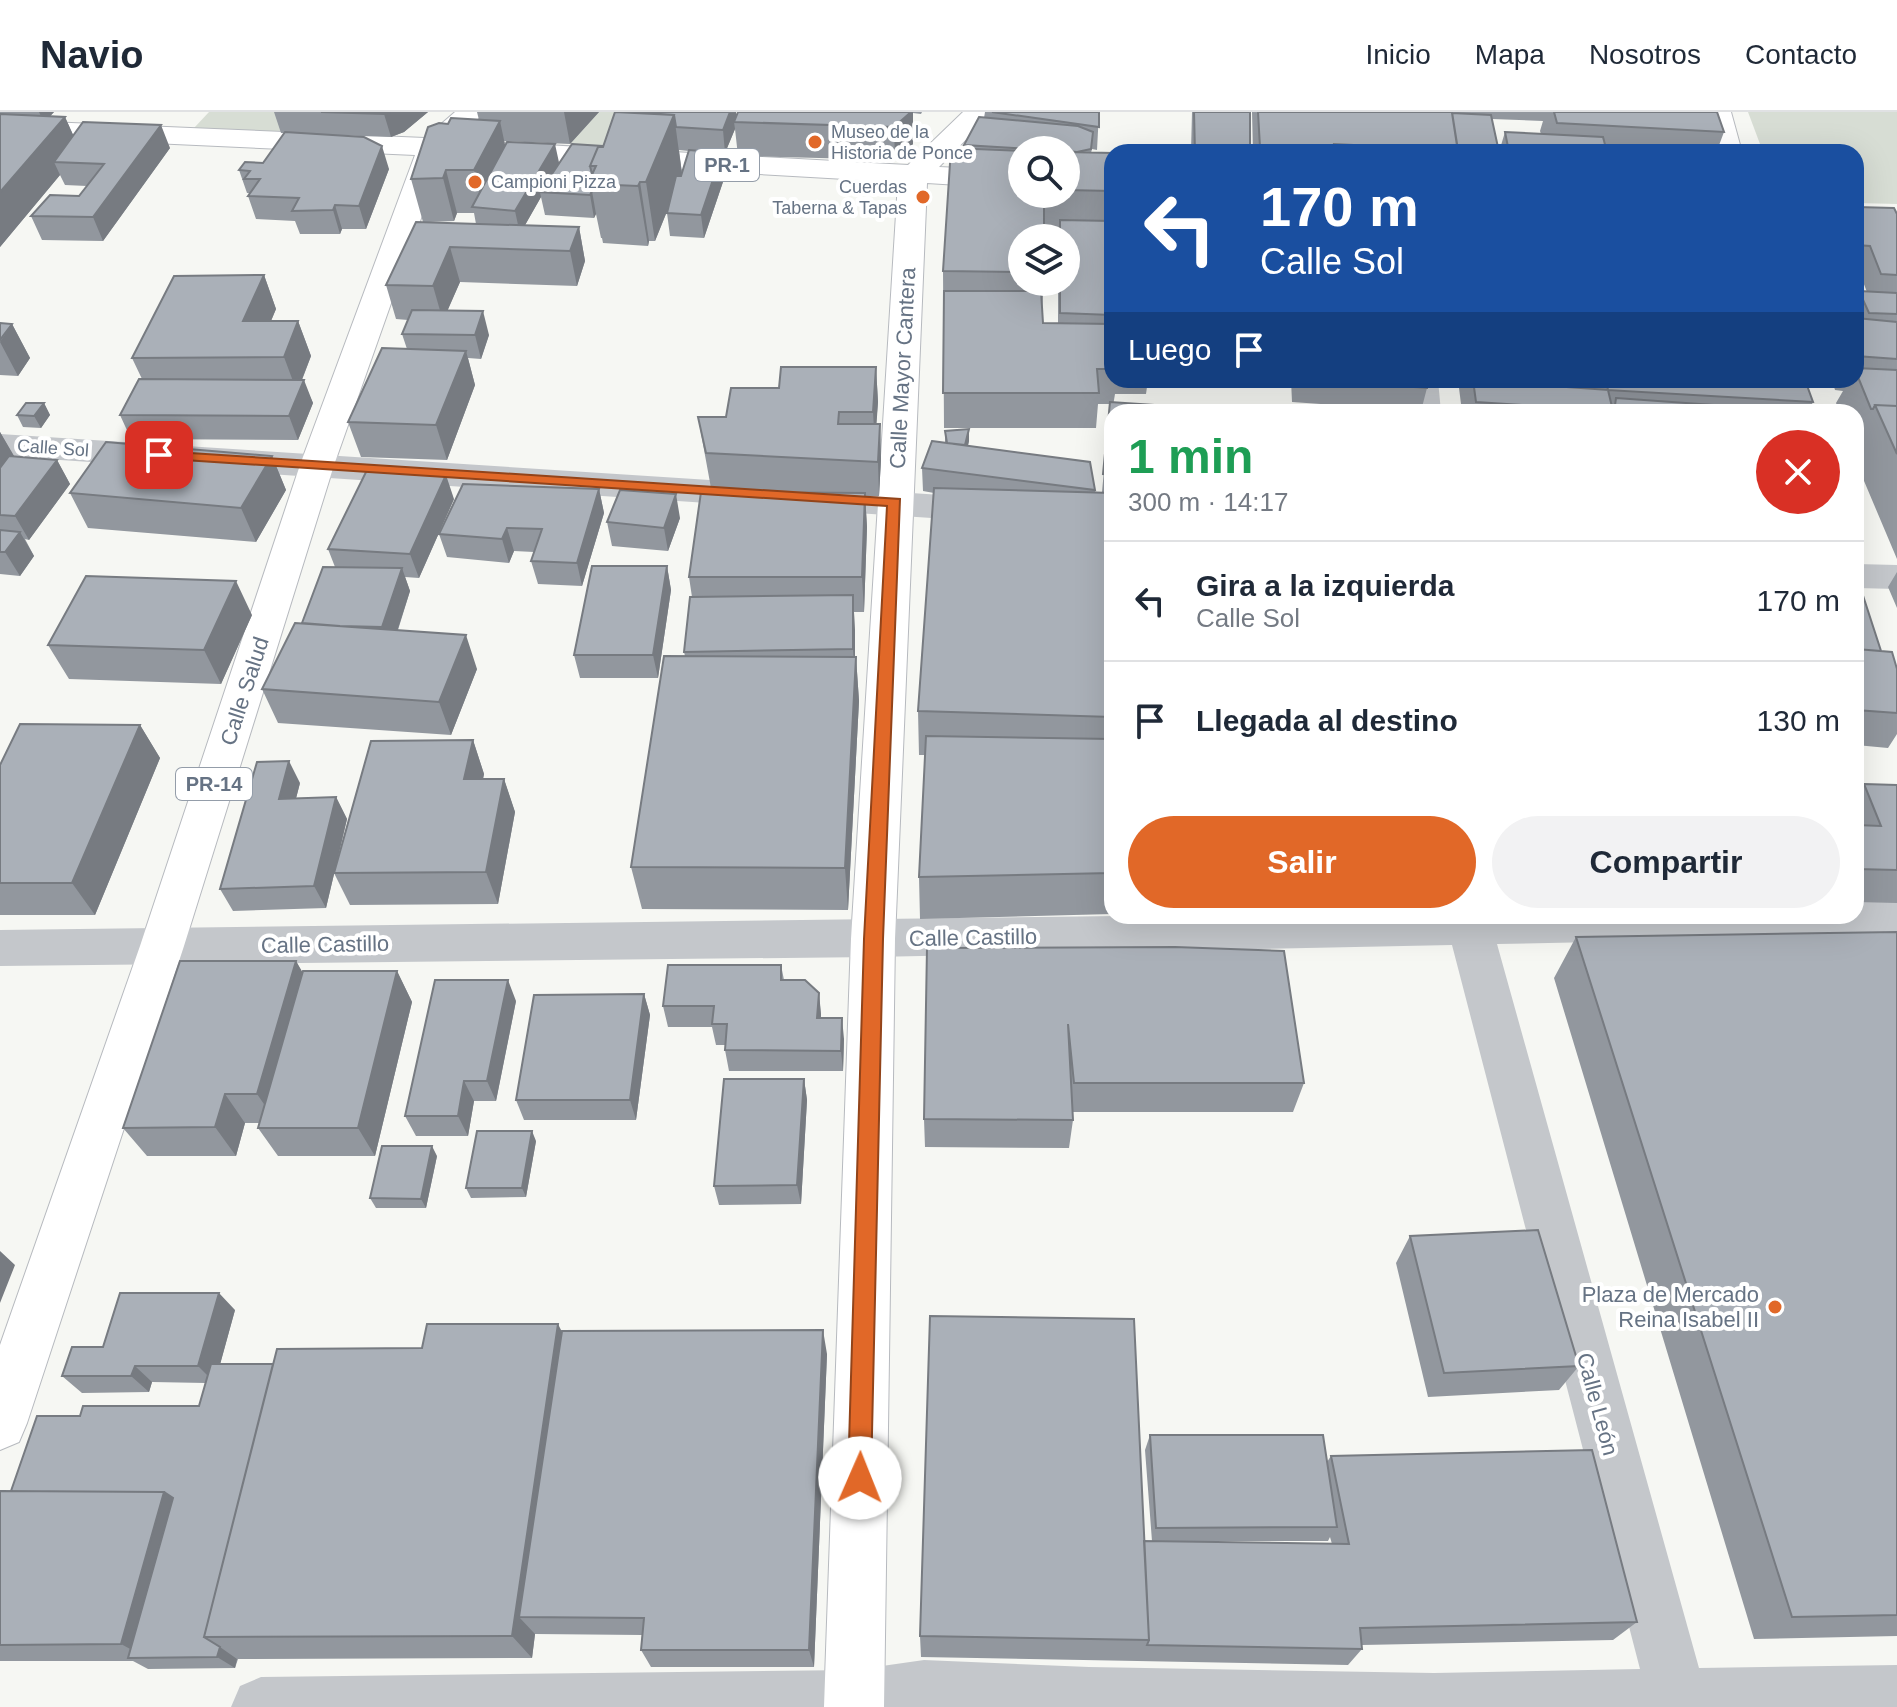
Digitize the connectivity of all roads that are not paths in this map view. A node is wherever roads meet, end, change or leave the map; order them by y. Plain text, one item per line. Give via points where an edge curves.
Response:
1 (471, 112) edge
2 (979, 112) edge
3 (1717, 112) edge
4 (0, 128) edge
5 (1726, 144) edge
6 (432, 147) junction
7 (913, 176) junction
8 (1008, 179) edge
9 (0, 445) edge
10 (317, 465) junction
11 (894, 502) junction
12 (1104, 517) edge
13 (1897, 577) edge
14 (1864, 591) edge
15 (1864, 918) edge
16 (1897, 918) edge
17 (1369, 924) edge
18 (1469, 924) edge
19 (873, 939) junction
20 (162, 946) junction
21 (0, 948) edge
22 (0, 1423) edge
23 (1897, 1695) edge
24 (1678, 1702) edge
25 (854, 1704) edge
26 (261, 1707) edge

1 - 6 main road, Calle Salud / PR-14
2 - 7 main road
3 - 5 main road
4 - 6 main road, PR-1
6 - 7 main road, PR-1
6 - 10 main road, Calle Salud / PR-14
7 - 8 main road, PR-1
7 - 11 main road, Calle Mayor Cantera
9 - 10 street, Calle Sol
10 - 11 street, Calle Sol
10 - 20 main road, Calle Salud / PR-14
11 - 12 street, Calle Sol
11 - 19 main road, Calle Mayor Cantera
13 - 14 street
15 - 16 street, Calle Castillo
17 - 19 street, Calle Castillo
18 - 24 street, Calle León
19 - 20 street, Calle Castillo
19 - 25 main road, Calle Mayor Cantera
20 - 21 street, Calle Castillo
20 - 22 main road, Calle Salud / PR-14
23 - 24 street
24 - 25 street via 1434,1703 924,1690
25 - 26 street

